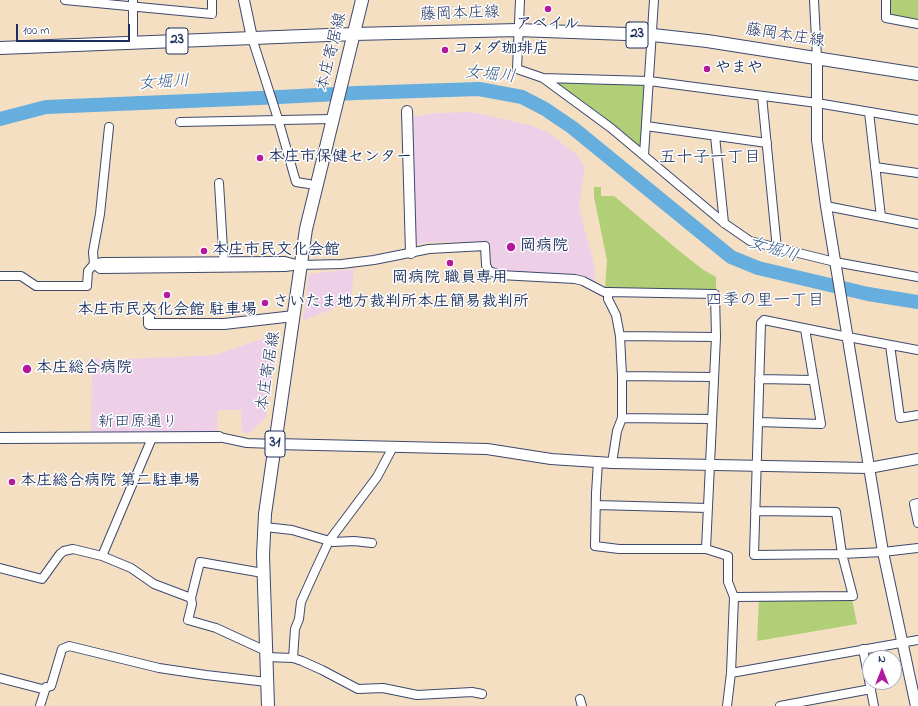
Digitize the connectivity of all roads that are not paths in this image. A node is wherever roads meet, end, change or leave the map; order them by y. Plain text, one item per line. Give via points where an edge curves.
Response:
1 (65, 0) edge
2 (212, 0) edge
3 (244, 0) edge
4 (362, 0) edge
5 (520, 0) edge
6 (654, 0) edge
7 (814, 0) edge
8 (886, 0) edge
9 (133, 3) edge
10 (918, 24) edge
11 (518, 30) junction
12 (354, 34) junction
13 (653, 35) junction
14 (252, 38) junction
15 (133, 42) junction
16 (0, 48) edge
17 (816, 58) junction
18 (918, 74) edge
19 (543, 78) junction
20 (649, 81) junction
21 (762, 96) junction
22 (817, 103) junction
23 (408, 111) dead end
24 (869, 112) junction
25 (278, 117) junction
26 (333, 117) junction
27 (918, 120) edge
28 (180, 122) dead end
29 (646, 126) junction
30 (109, 127) dead end
31 (715, 136) junction
32 (767, 143) junction
33 (644, 155) junction
34 (875, 167) junction
35 (918, 173) edge
36 (219, 183) dead end
37 (309, 184) dead end
38 (826, 206) junction
39 (881, 217) junction
40 (724, 223) junction
41 (918, 224) edge
42 (777, 249) junction
43 (410, 253) junction
44 (835, 263) junction
45 (94, 264) junction
46 (223, 264) junction
47 (300, 265) junction
48 (0, 276) edge
49 (918, 277) edge
50 (606, 292) junction
51 (150, 312) dead end
52 (294, 316) junction
53 (805, 329) junction
54 (620, 336) junction
55 (716, 337) junction
56 (848, 337) junction
57 (890, 345) junction
58 (918, 350) edge
59 (622, 376) junction
60 (713, 377) junction
61 (759, 379) junction
62 (813, 380) junction
63 (918, 415) edge
64 (622, 418) junction
65 (712, 419) junction
66 (758, 422) junction
67 (0, 438) edge
68 (152, 438) junction
69 (218, 438) joint
70 (275, 444) junction
71 (393, 447) junction
72 (918, 459) edge
73 (598, 462) junction
74 (612, 463) junction
75 (710, 464) junction
76 (756, 465) junction
77 (869, 468) junction
78 (918, 503) edge
79 (596, 505) junction
80 (708, 508) junction
81 (755, 511) junction
82 (918, 522) edge
83 (264, 527) junction
84 (329, 541) junction
85 (372, 543) dead end
86 (918, 548) edge
87 (706, 550) junction
88 (883, 552) junction
89 (842, 554) junction
90 (102, 556) junction
91 (0, 568) edge
92 (263, 573) junction
93 (734, 596) junction
94 (191, 598) junction
95 (918, 640) edge
96 (904, 643) junction
97 (863, 649) joint
98 (266, 654) junction
99 (293, 658) junction
100 (731, 673) junction
101 (0, 678) edge
102 (267, 682) junction
103 (46, 687) junction
104 (866, 690) edge
105 (871, 690) edge
106 (482, 694) dead end
107 (40, 706) edge
108 (268, 706) edge
109 (727, 706) edge
110 (780, 706) edge
111 (874, 706) edge
112 (916, 706) edge

1 - 9 street
2 - 9 street via 212,14
3 - 14 street
4 - 12 main road, 本庄寄居線 / 31
5 - 11 street
6 - 13 street
7 - 17 street
8 - 10 street via 886,18
9 - 15 street
11 - 12 main road, 藤岡本庄線 / 23
11 - 13 main road, 藤岡本庄線 / 23
11 - 19 street via 517,70
12 - 14 main road, 藤岡本庄線 / 23
12 - 26 main road, 本庄寄居線 / 31
13 - 17 main road, 藤岡本庄線 / 23
13 - 20 street
14 - 15 main road, 藤岡本庄線 / 23
14 - 25 street
15 - 16 main road, 藤岡本庄線 / 23
17 - 18 main road, 藤岡本庄線 / 23
17 - 22 street
19 - 20 street
19 - 33 street
20 - 21 street
20 - 29 street
21 - 22 street
21 - 32 street
22 - 24 street
22 - 38 street via 817,140
23 - 43 street
24 - 27 street
24 - 34 street
25 - 26 street
25 - 28 street
25 - 37 street via 296,182
26 - 47 main road, 本庄寄居線 / 31
29 - 31 street
29 - 33 street
30 - 45 street
31 - 32 street
31 - 40 street
32 - 42 street
33 - 40 street
34 - 35 street
34 - 39 street
36 - 46 street
38 - 39 street
38 - 44 street
39 - 41 street
40 - 42 street via 750,241
42 - 44 street
43 - 47 street via 342,264
43 - 50 street via 429,249 485,246 486,265 489,271 509,276 575,279
44 - 49 street
44 - 56 street
45 - 46 street
45 - 48 street via 88,271 87,286 36,286 21,276
46 - 47 street via 285,261
47 - 52 main road, 本庄寄居線 / 31
50 - 54 street via 616,315
50 - 55 street via 715,294
51 - 52 street via 150,324 224,324
52 - 70 main road, 本庄寄居線 / 31
53 - 56 street
53 - 61 street via 764,320 761,323
53 - 62 street
54 - 55 street
54 - 59 street
55 - 60 street
56 - 57 street
56 - 77 street
57 - 58 street
57 - 63 street via 900,418
59 - 60 street
59 - 64 street
60 - 65 street
61 - 62 street
61 - 66 street
62 - 66 street via 821,424
64 - 65 street
64 - 74 street via 617,431
65 - 75 street
66 - 76 street
67 - 68 street, 新田原通り
68 - 69 street, 新田原通り
68 - 90 street
69 - 70 street, 新田原通り
70 - 71 street
70 - 83 main road, 本庄寄居線 / 31
71 - 73 street via 487,449 551,459
71 - 84 street via 377,478
72 - 77 street
73 - 74 street
73 - 79 street
74 - 75 street
75 - 76 street
75 - 80 street
76 - 77 street
76 - 81 street
77 - 88 street
78 - 82 street via 914,504
79 - 80 street
79 - 87 street via 595,546 619,549
80 - 87 street
81 - 89 street via 836,512
81 - 89 street via 754,554
83 - 84 street via 292,530
83 - 92 main road, 本庄寄居線 / 31
84 - 85 street
84 - 99 street via 301,602 295,629
86 - 88 street
87 - 93 street via 728,556 728,582
88 - 89 street
88 - 96 street
89 - 93 street via 853,596
90 - 91 street via 73,549 64,551 42,579
90 - 94 street via 131,568 154,584
92 - 94 street via 200,562
92 - 98 main road, 本庄寄居線 / 31
93 - 100 street
94 - 98 street via 188,620 216,628
95 - 96 street
96 - 97 street
96 - 112 street
97 - 100 street
98 - 99 street
98 - 102 main road, 本庄寄居線 / 31
99 - 106 street via 322,670 358,690 382,688 417,695 472,692
100 - 109 street
101 - 103 street via 42,689
102 - 103 street via 159,668 69,646 62,649 51,686
102 - 108 main road, 本庄寄居線 / 31
103 - 107 street
104 - 110 street
105 - 111 street

